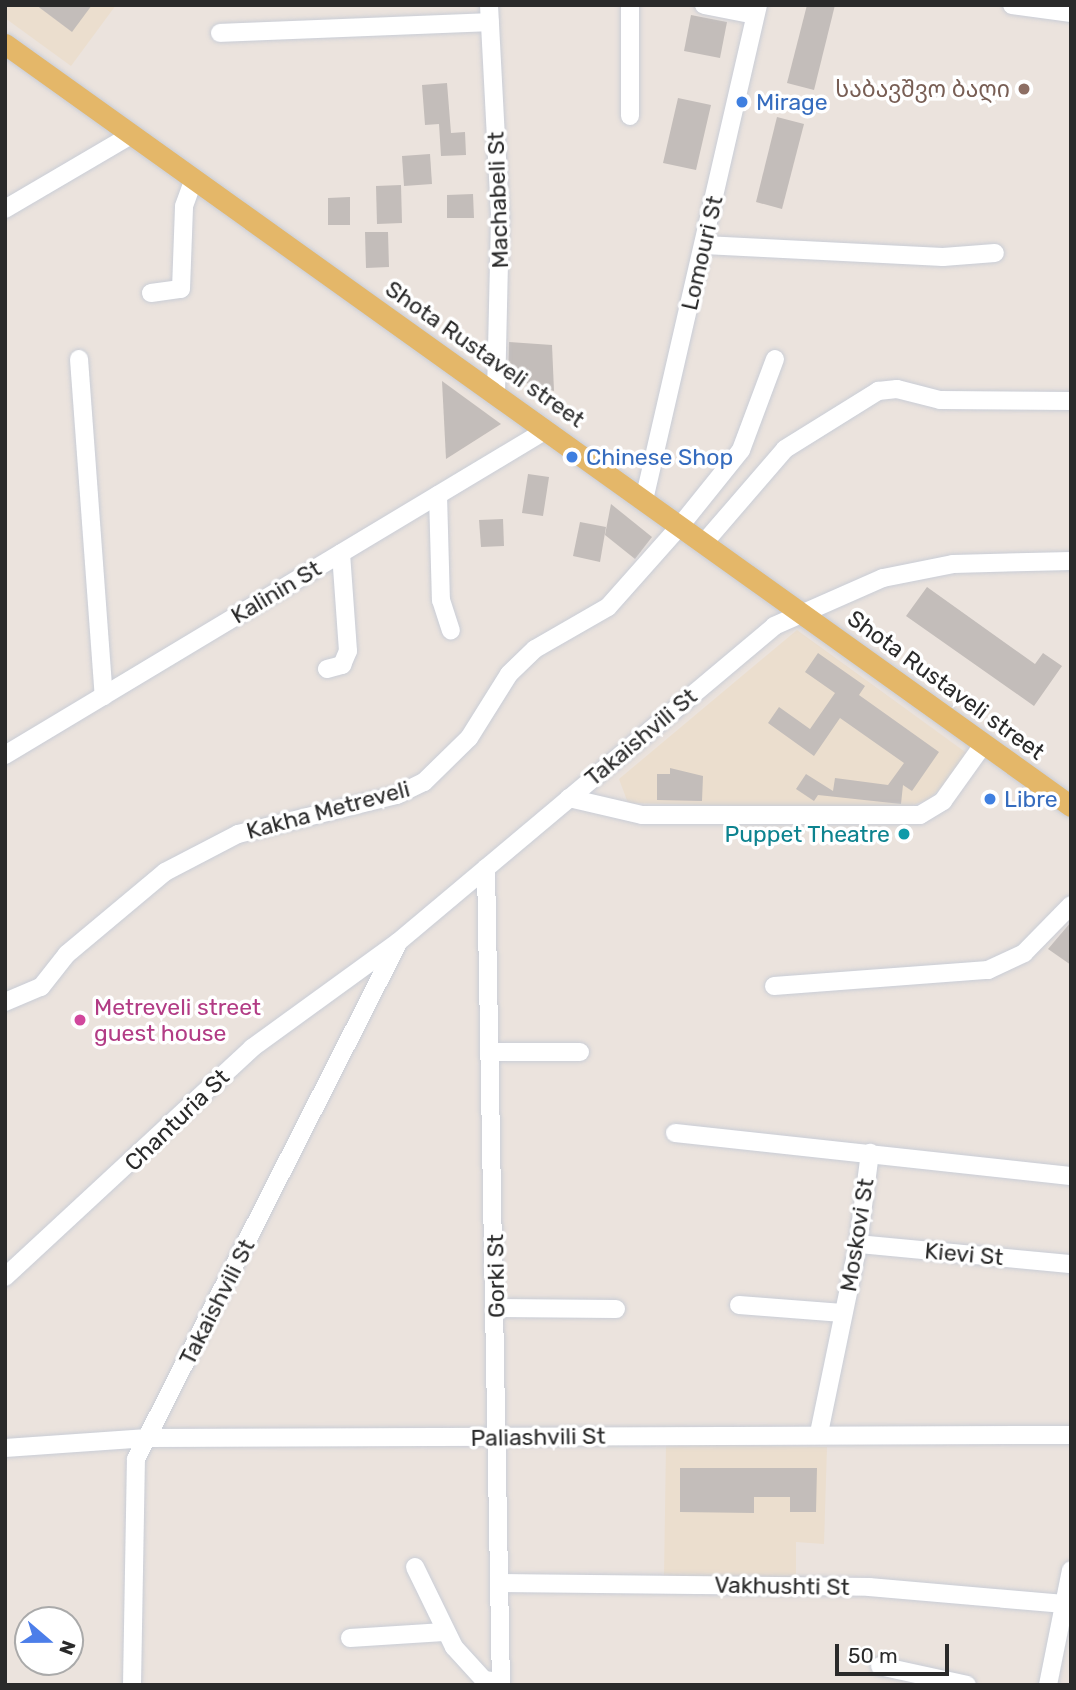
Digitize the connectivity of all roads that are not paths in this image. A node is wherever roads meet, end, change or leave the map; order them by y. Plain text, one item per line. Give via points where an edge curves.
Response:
1 (630, 5) edge
2 (704, 5) edge
3 (1012, 5) edge
4 (756, 10) edge
5 (1071, 13) edge
6 (489, 14) edge
7 (219, 33) dead end
8 (5, 44) edge
9 (630, 116) dead end
10 (131, 135) junction
11 (194, 180) junction
12 (5, 209) edge
13 (704, 245) junction
14 (995, 253) dead end
15 (152, 293) dead end
16 (79, 359) dead end
17 (775, 359) dead end
18 (496, 395) junction
19 (1071, 401) edge
20 (546, 430) junction
21 (438, 495) junction
22 (644, 500) junction
23 (680, 526) junction
24 (704, 543) junction
25 (341, 553) junction
26 (1071, 561) edge
27 (799, 612) junction
28 (451, 630) dead end
29 (327, 669) dead end
30 (104, 696) junction
31 (983, 745) junction
32 (5, 755) edge
33 (569, 798) junction
34 (1071, 806) edge
35 (486, 868) junction
36 (1071, 905) edge
37 (398, 942) junction
38 (774, 986) dead end
39 (5, 1002) edge
40 (491, 1052) junction
41 (580, 1052) dead end
42 (675, 1133) dead end
43 (870, 1153) junction
44 (1071, 1176) edge
45 (858, 1244) junction
46 (1071, 1264) edge
47 (5, 1277) edge
48 (739, 1305) dead end
49 (497, 1308) junction
50 (616, 1309) dead end
51 (844, 1313) junction
52 (818, 1433) junction
53 (1071, 1435) edge
54 (500, 1437) junction
55 (148, 1438) junction
56 (5, 1448) edge
57 (415, 1567) dead end
58 (1071, 1570) edge
59 (499, 1583) junction
60 (1064, 1604) junction
61 (444, 1632) junction
62 (350, 1638) dead end
63 (880, 1666) dead end
64 (501, 1684) edge
65 (132, 1685) edge
66 (967, 1685) edge
67 (1048, 1685) edge

1 - 9 street
2 - 4 street
3 - 5 street
4 - 13 street, Lomouri St
6 - 7 street
6 - 18 street, Machabeli St via 500,218
8 - 10 main road, Shota Rustaveli street
10 - 11 main road, Shota Rustaveli street
10 - 12 street
11 - 15 street via 184,206 181,289
11 - 18 main road, Shota Rustaveli street
13 - 14 street via 929,256
13 - 22 street, Lomouri St
16 - 30 street
17 - 23 street, Kakha Metreveli via 741,450
18 - 20 main road, Shota Rustaveli street
19 - 24 street via 940,400 897,389 878,391 785,449
20 - 21 street, Kalinin St
20 - 22 main road, Shota Rustaveli street
21 - 25 street, Kalinin St
21 - 28 street via 441,600
22 - 23 main road, Shota Rustaveli street
23 - 24 main road, Shota Rustaveli street
23 - 39 street, Kakha Metreveli via 608,607 535,649 509,674 469,738 424,782 397,795 238,834 165,872 67,954 41,987
24 - 27 main road, Shota Rustaveli street
25 - 29 street via 348,651 342,666
25 - 30 street, Kalinin St
26 - 27 street, Takaishvili St via 953,564 883,578
27 - 31 main road, Shota Rustaveli street
27 - 33 street, Takaishvili St via 774,626
30 - 32 street, Kalinin St
31 - 33 street via 943,801 920,816 642,815
31 - 34 main road, Shota Rustaveli street
33 - 35 street, Takaishvili St
35 - 37 street, Chanturia St
35 - 40 street, Gorki St
36 - 38 street via 1024,953 988,970
37 - 47 street, Chanturia St via 252,1048
37 - 55 street, Takaishvili St
40 - 41 street
40 - 49 street, Gorki St
42 - 43 street
43 - 44 street, Moskovi St
43 - 45 street, Moskovi St
45 - 46 street, Kievi St
45 - 51 street, Moskovi St
48 - 51 street
49 - 50 street
49 - 54 street, Gorki St
51 - 52 street, Moskovi St
52 - 53 street, Paliashvili St
52 - 54 street, Paliashvili St
54 - 55 street, Paliashvili St
54 - 59 street, Gorki St
55 - 56 street, Paliashvili St
55 - 65 street, Takaishvili St via 136,1459
57 - 61 street
58 - 60 street
59 - 60 street, Vakhushti St via 869,1587
59 - 64 street, Gorki St
60 - 67 street
61 - 62 street
61 - 64 street via 484,1680
63 - 66 street

